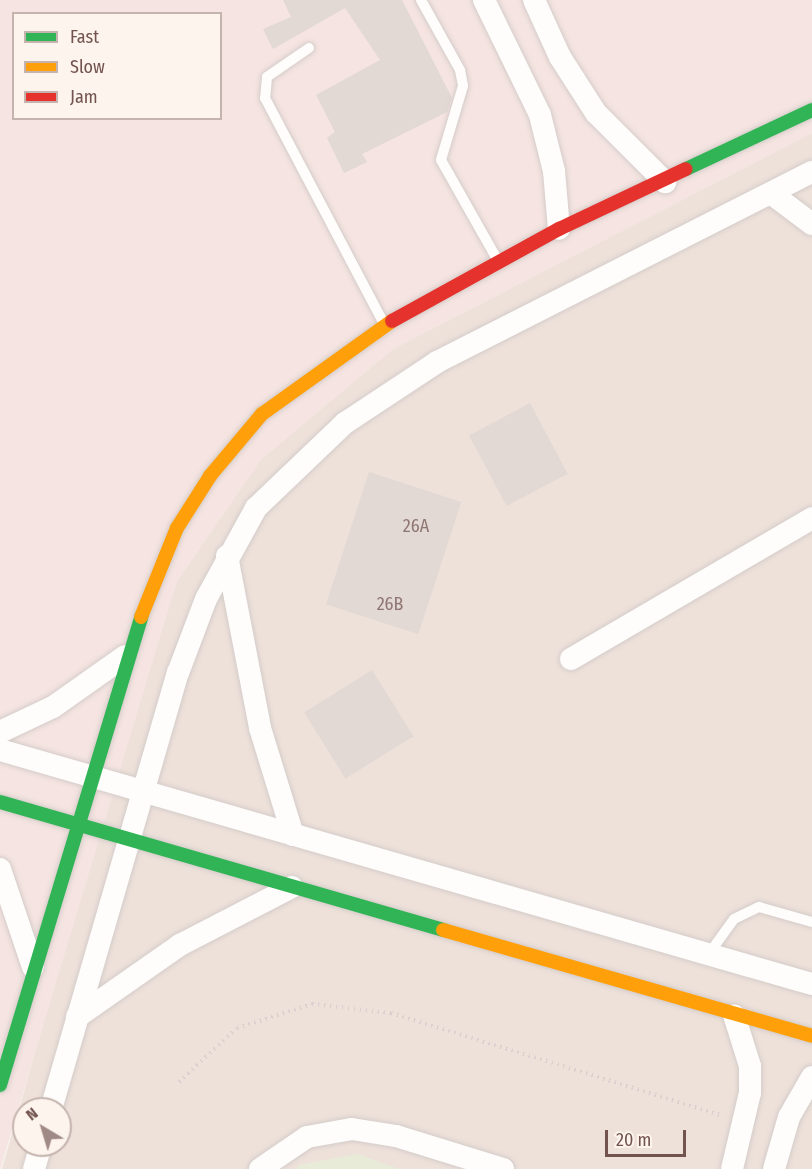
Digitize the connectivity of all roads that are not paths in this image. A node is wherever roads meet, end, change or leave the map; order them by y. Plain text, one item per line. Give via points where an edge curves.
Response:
1 (421, 0) edge
2 (484, 0) edge
3 (534, 0) edge
4 (309, 48) dead end
5 (812, 110) edge
6 (812, 172) edge
7 (664, 182) junction
8 (772, 194) junction
9 (812, 224) edge
10 (559, 229) junction
11 (498, 261) junction
12 (384, 326) junction
13 (812, 518) edge
14 (227, 556) junction
15 (125, 656) junction
16 (571, 659) dead end
17 (0, 732) edge
18 (0, 750) edge
19 (88, 774) junction
20 (140, 790) junction
21 (0, 802) edge
22 (73, 822) junction
23 (293, 835) junction
24 (126, 838) junction
25 (0, 869) edge
26 (292, 887) junction
27 (812, 922) edge
28 (708, 955) junction
29 (33, 968) junction
30 (812, 984) edge
31 (734, 1014) junction
32 (77, 1017) junction
33 (812, 1036) edge
34 (812, 1077) edge
35 (0, 1085) edge
36 (54, 1097) edge
37 (260, 1169) edge
38 (503, 1169) edge
39 (732, 1169) edge
40 (774, 1169) edge

1 - 11 lane via 460,70 463,86 441,160
2 - 10 street via 540,115 554,171
3 - 7 street via 560,57 596,112
4 - 12 lane via 267,77 265,98
5 - 7 street
6 - 8 street
7 - 10 street
8 - 9 street
8 - 14 street via 492,331 393,389 292,469 256,508
10 - 11 street
11 - 12 street
12 - 15 street via 262,414 210,476 172,538
13 - 16 street
14 - 20 street via 177,673
14 - 23 street via 260,728
15 - 17 street via 53,707
15 - 19 street
18 - 19 street
19 - 20 street
19 - 22 street
20 - 23 street
20 - 24 street
21 - 22 street
22 - 24 street
22 - 29 street
23 - 28 street
24 - 26 street
24 - 32 street
25 - 29 street
26 - 31 street
26 - 32 street via 180,945
27 - 28 lane via 759,907 746,911
28 - 30 street
29 - 35 street
31 - 33 street
31 - 39 street via 750,1066 744,1123
32 - 36 street
34 - 40 street via 789,1117
37 - 38 street via 307,1137 352,1129 396,1136

